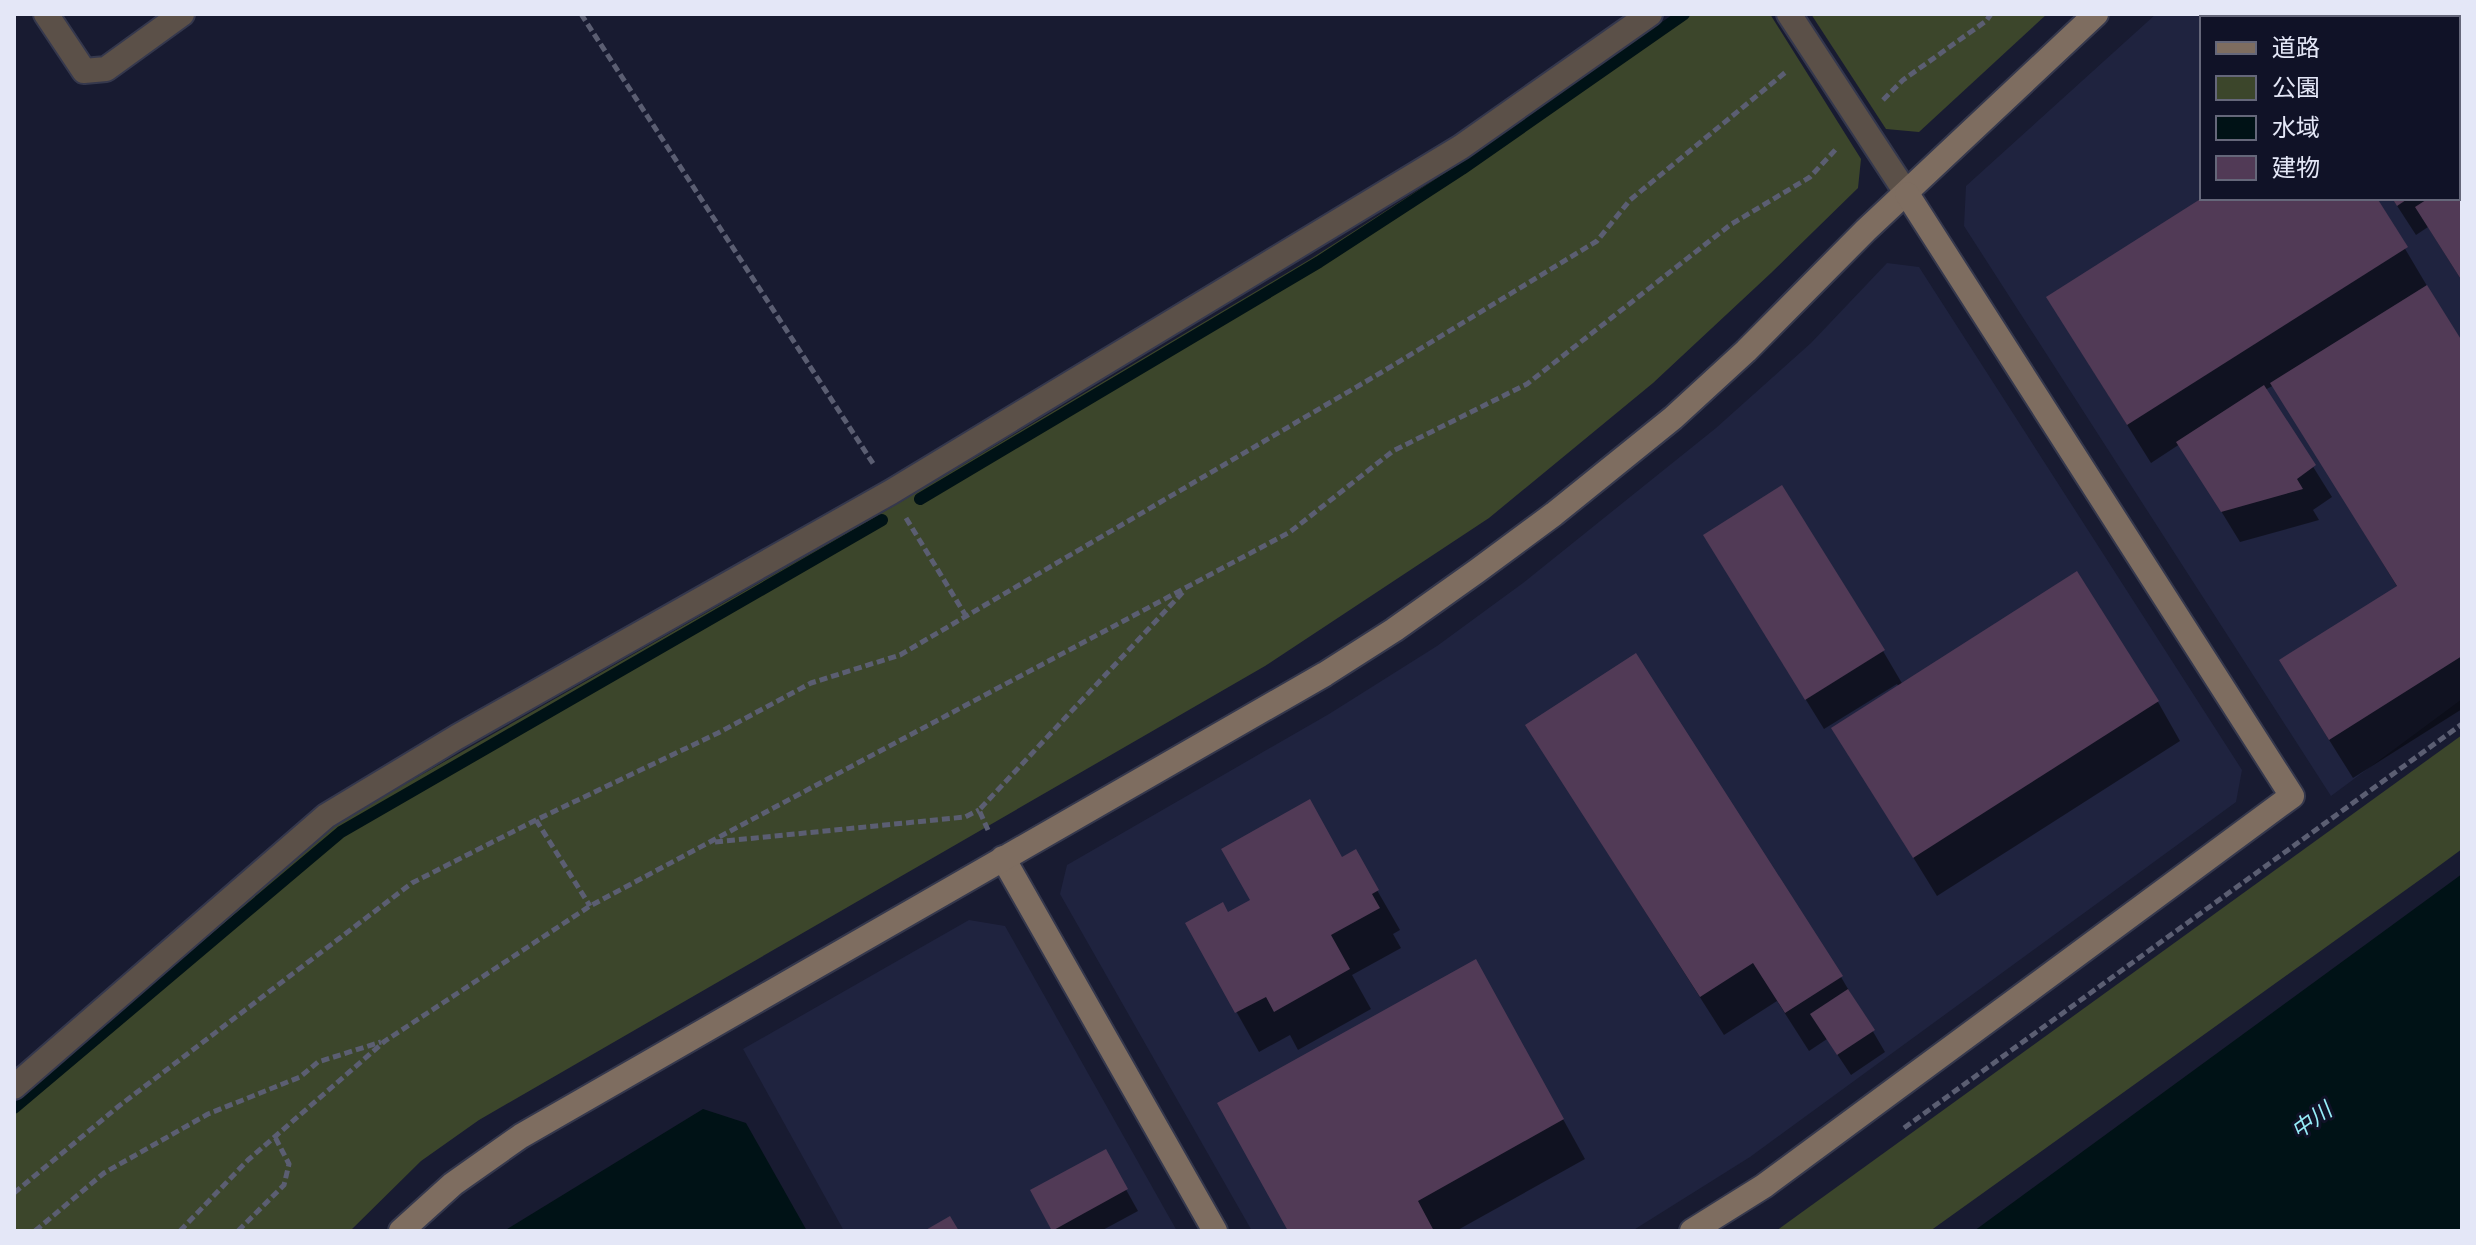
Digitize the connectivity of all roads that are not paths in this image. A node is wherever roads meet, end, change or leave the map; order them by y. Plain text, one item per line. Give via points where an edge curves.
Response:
1 (46, 14) edge
2 (182, 14) edge
3 (1650, 14) edge
4 (1789, 14) edge
5 (2096, 14) edge
6 (1907, 194) junction
7 (1003, 858) junction
8 (14, 1087) edge
9 (401, 1231) edge
10 (1215, 1231) edge
11 (1692, 1231) edge

1 - 2 street via 84,71 106,69
3 - 8 street via 1461,147 891,492 326,816
4 - 6 street
5 - 6 street
6 - 7 street via 1673,418 1488,563 1325,674
6 - 11 street via 2292,796 1776,1177
7 - 9 street via 521,1136 453,1184
7 - 10 street

